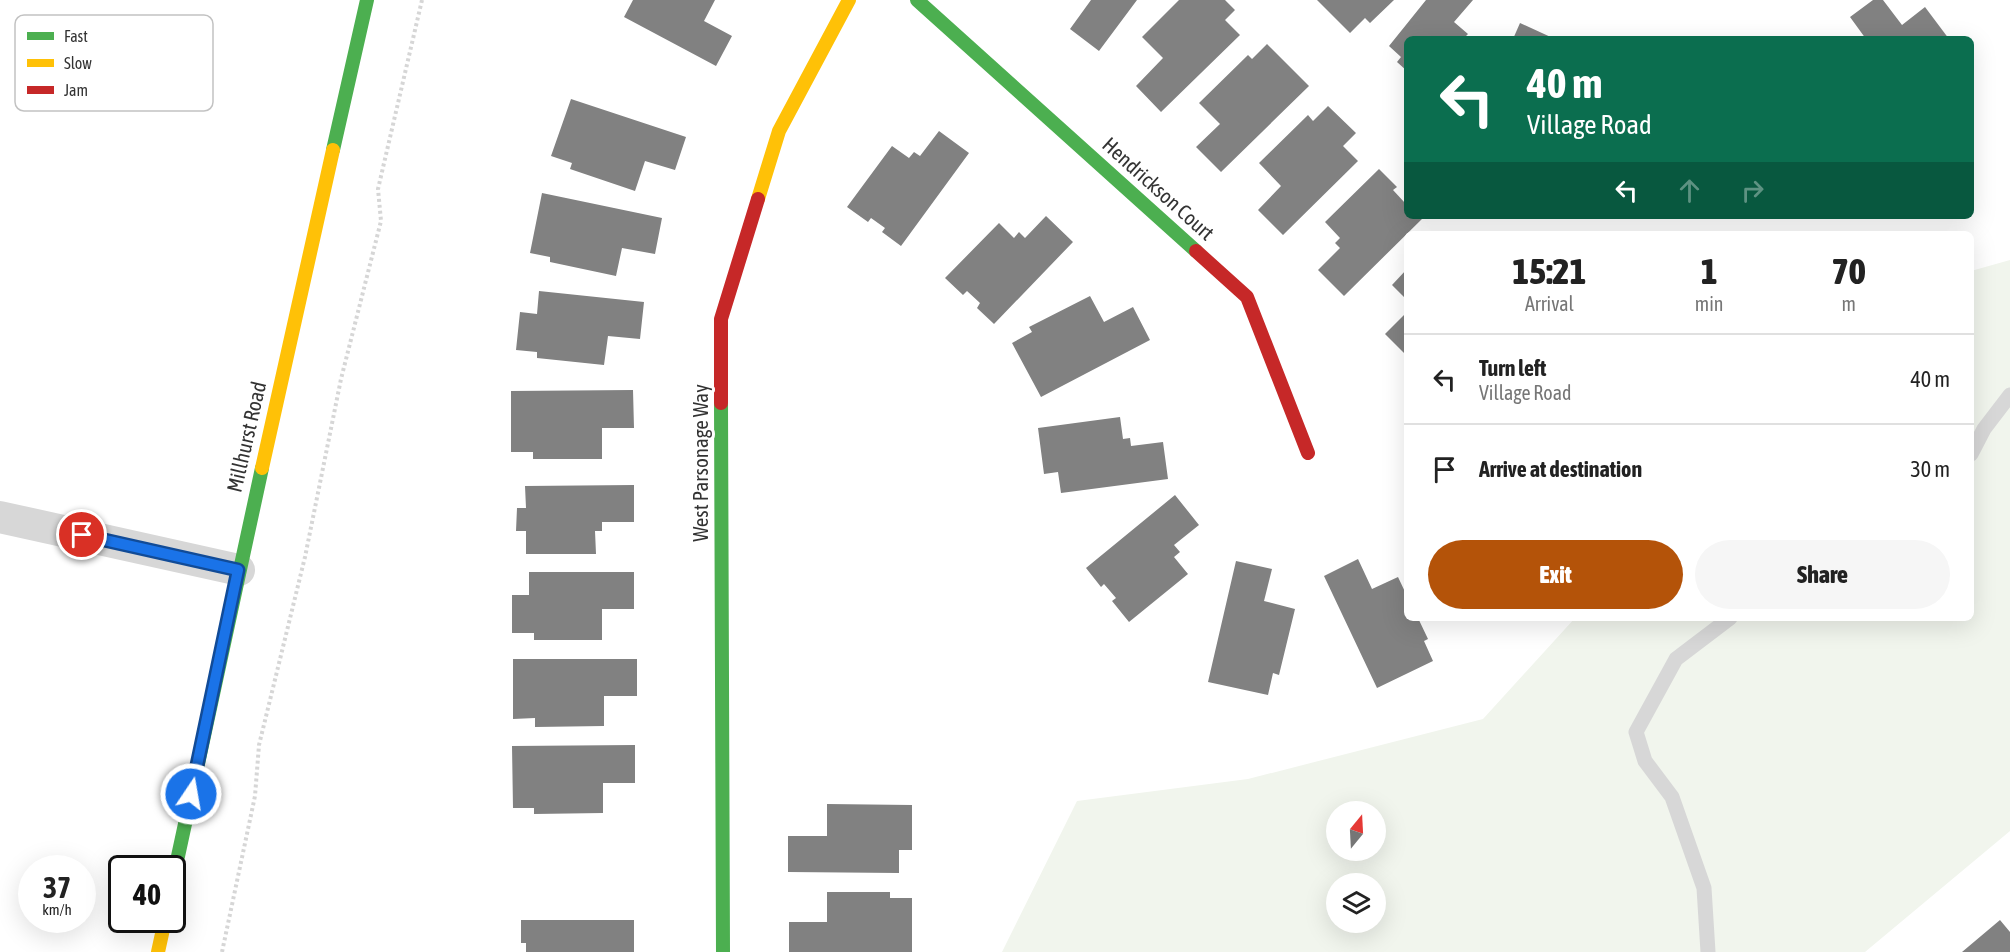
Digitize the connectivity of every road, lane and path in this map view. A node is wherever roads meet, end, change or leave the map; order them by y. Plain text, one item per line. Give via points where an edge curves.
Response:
1 (367, 0) edge
2 (422, 0) edge
3 (849, 0) edge
4 (917, 0) edge
5 (2010, 395) edge
6 (1974, 448) edge
7 (1308, 453) dead end
8 (0, 517) edge
9 (238, 570) junction
10 (1726, 621) edge
11 (178, 855) edge
12 (162, 933) edge
13 (158, 952) edge
14 (222, 952) edge
15 (723, 952) edge
16 (1708, 952) edge

1 - 9 street, Millhurst Road
2 - 14 path via 378,189 381,222 341,379 305,558 259,745 255,796
3 - 15 street, West Parsonage Way via 779,131 721,319
4 - 7 street, Hendrickson Court via 1247,297
5 - 6 lane
8 - 9 street
9 - 11 street, Millhurst Road
10 - 16 lane via 1676,659 1636,732 1645,761 1672,797 1704,888
12 - 13 street

